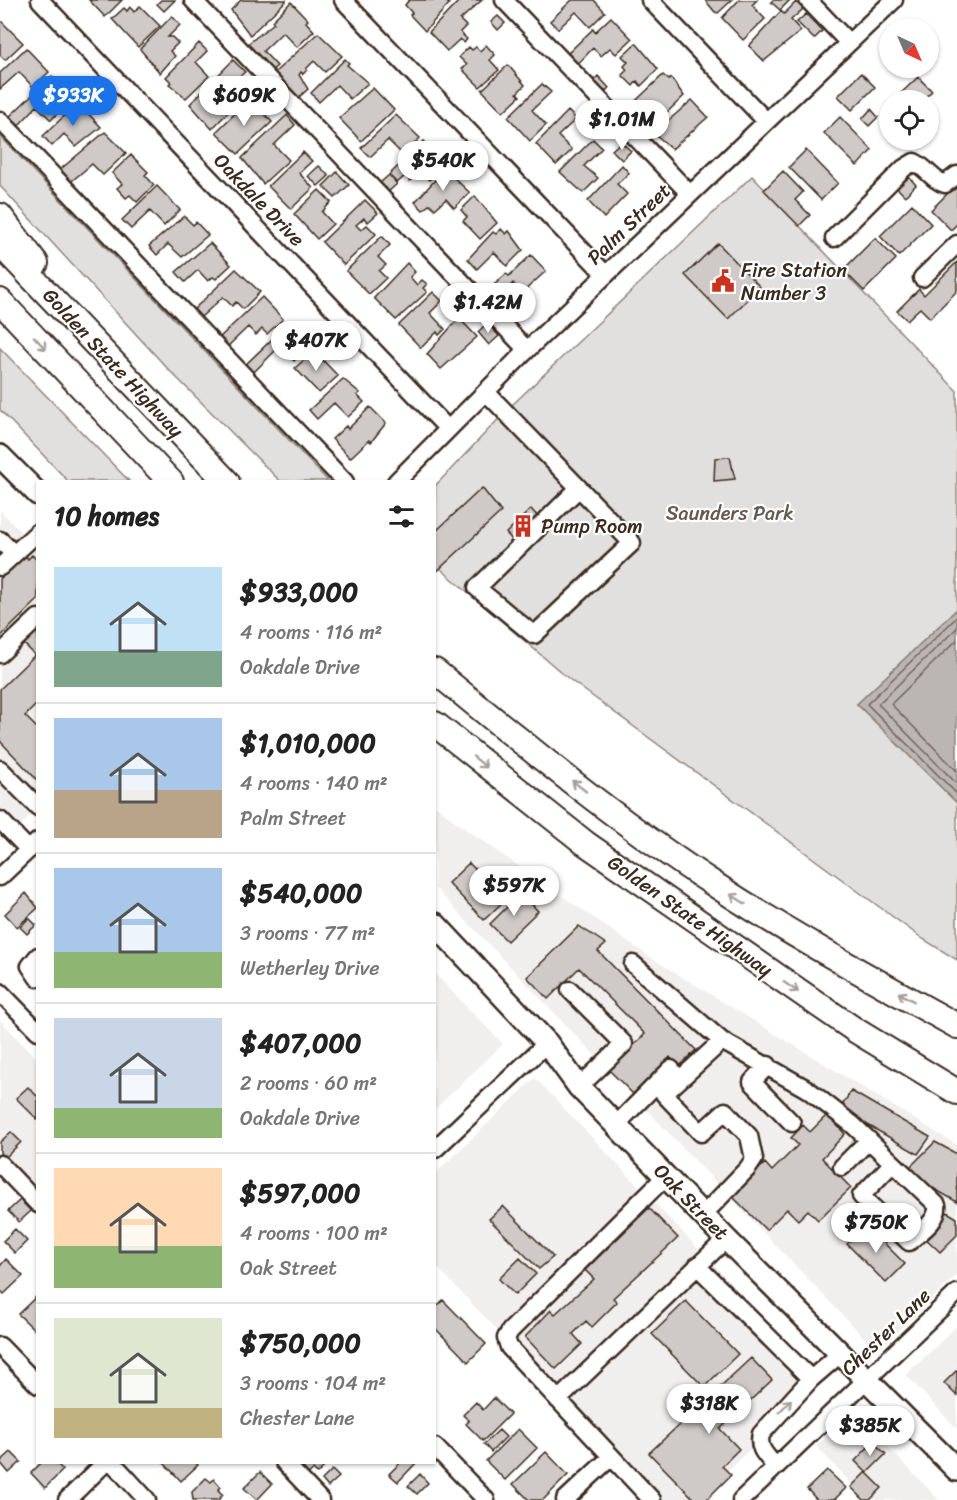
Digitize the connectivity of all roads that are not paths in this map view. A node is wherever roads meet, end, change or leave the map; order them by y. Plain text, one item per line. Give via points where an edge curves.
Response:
1 (40, 0) edge
2 (193, 0) edge
3 (343, 0) edge
4 (504, 0) edge
5 (650, 0) edge
6 (807, 0) edge
7 (894, 0) edge
8 (849, 43) junction
9 (0, 120) edge
10 (766, 121) junction
11 (957, 175) edge
12 (690, 194) junction
13 (0, 216) edge
14 (834, 238) dead end
15 (0, 244) edge
16 (957, 244) edge
17 (606, 275) junction
18 (922, 278) dead end
19 (0, 301) edge
20 (527, 350) junction
21 (115, 364) junction
22 (486, 392) junction
23 (448, 429) junction
24 (1, 458) edge
25 (169, 480) edge
26 (224, 480) edge
27 (343, 480) edge
28 (398, 480) edge
29 (579, 488) junction
30 (36, 492) edge
31 (36, 534) edge
32 (0, 540) edge
33 (14, 554) junction
34 (0, 567) edge
35 (36, 620) edge
36 (0, 654) edge
37 (436, 671) edge
38 (436, 725) edge
39 (0, 769) edge
40 (36, 805) edge
41 (0, 820) edge
42 (33, 846) edge
43 (0, 877) edge
44 (436, 925) edge
45 (36, 958) edge
46 (633, 964) dead end
47 (36, 975) edge
48 (570, 990) dead end
49 (0, 992) edge
50 (957, 1026) edge
51 (36, 1028) edge
52 (722, 1041) junction
53 (547, 1044) junction
54 (768, 1065) junction
55 (679, 1079) junction
56 (579, 1087) junction
57 (957, 1092) edge
58 (792, 1123) dead end
59 (616, 1125) junction
60 (869, 1140) junction
61 (436, 1148) edge
62 (0, 1164) edge
63 (892, 1164) junction
64 (842, 1167) dead end
65 (666, 1176) junction
66 (36, 1202) edge
67 (703, 1215) junction
68 (726, 1239) junction
69 (697, 1266) junction
70 (957, 1293) edge
71 (0, 1346) edge
72 (840, 1354) junction
73 (811, 1379) junction
74 (867, 1379) junction
75 (36, 1383) edge
76 (558, 1400) junction
77 (436, 1448) edge
78 (611, 1457) junction
79 (104, 1464) edge
80 (114, 1464) edge
81 (286, 1464) edge
82 (776, 1467) junction
83 (957, 1470) edge
84 (67, 1500) edge
85 (147, 1500) edge
86 (320, 1500) edge
87 (486, 1500) edge
88 (565, 1500) edge
89 (652, 1500) edge
90 (741, 1500) edge

1 - 23 street, Oakdale Drive
2 - 20 street
3 - 17 street
4 - 12 street
5 - 10 street
6 - 8 street
7 - 8 street, Palm Street
8 - 10 street, Palm Street
9 - 27 street
10 - 12 street, Palm Street
11 - 14 street via 945,184 940,183 914,162
12 - 17 street, Palm Street
13 - 21 highway
15 - 21 highway, Golden State Highway
16 - 18 street
17 - 20 street, Palm Street
19 -> 25 highway, Golden State Highway
20 - 22 street, Palm Street
21 - 26 highway, Golden State Highway
22 - 23 street, Palm Street
22 - 29 street
23 - 28 street, Palm Street
24 - 30 main road
29 - 29 street via 477,588 534,635 632,543
31 - 33 street
32 - 33 street
33 - 34 street
35 - 36 street
50 -> 37 highway, Golden State Highway via 813,946 716,886 613,813
38 -> 57 highway, Golden State Highway via 595,849 855,1030
39 - 40 street
41 - 42 street
42 - 43 street
44 - 53 main road, Oak Street
45 - 47 street via 30,966
46 - 52 street
48 - 56 street via 624,1044
49 - 51 street
52 - 54 street
52 - 55 street
53 - 56 main road, Oak Street
53 - 61 street
54 - 58 street via 752,1082
54 - 60 street via 807,1089
55 - 59 street via 670,1069
55 - 67 street via 664,1094 701,1133 725,1111 753,1145 754,1159 748,1168
56 - 59 main road, Oak Street
59 - 65 main road, Oak Street
60 - 63 street
60 - 64 street
62 - 66 street
63 - 63 street via 937,1205 933,1221 909,1242 861,1196
65 - 67 main road, Oak Street
65 - 76 street via 510,1331 509,1347
67 - 68 main road, Oak Street
68 - 69 street
68 - 72 main road, Oak Street
69 - 73 street
69 - 76 street
70 - 74 street, Chester Lane
71 - 75 street
72 - 73 street
72 - 74 main road, Oak Street
82 -> 73 street via 762,1451 761,1434
74 - 82 street, Chester Lane
74 - 83 main road, Oak Street
76 - 78 street
77 - 87 street
78 - 88 street
78 - 89 street
79 - 84 street
80 - 85 street
81 - 86 street
82 - 90 street, Chester Lane

